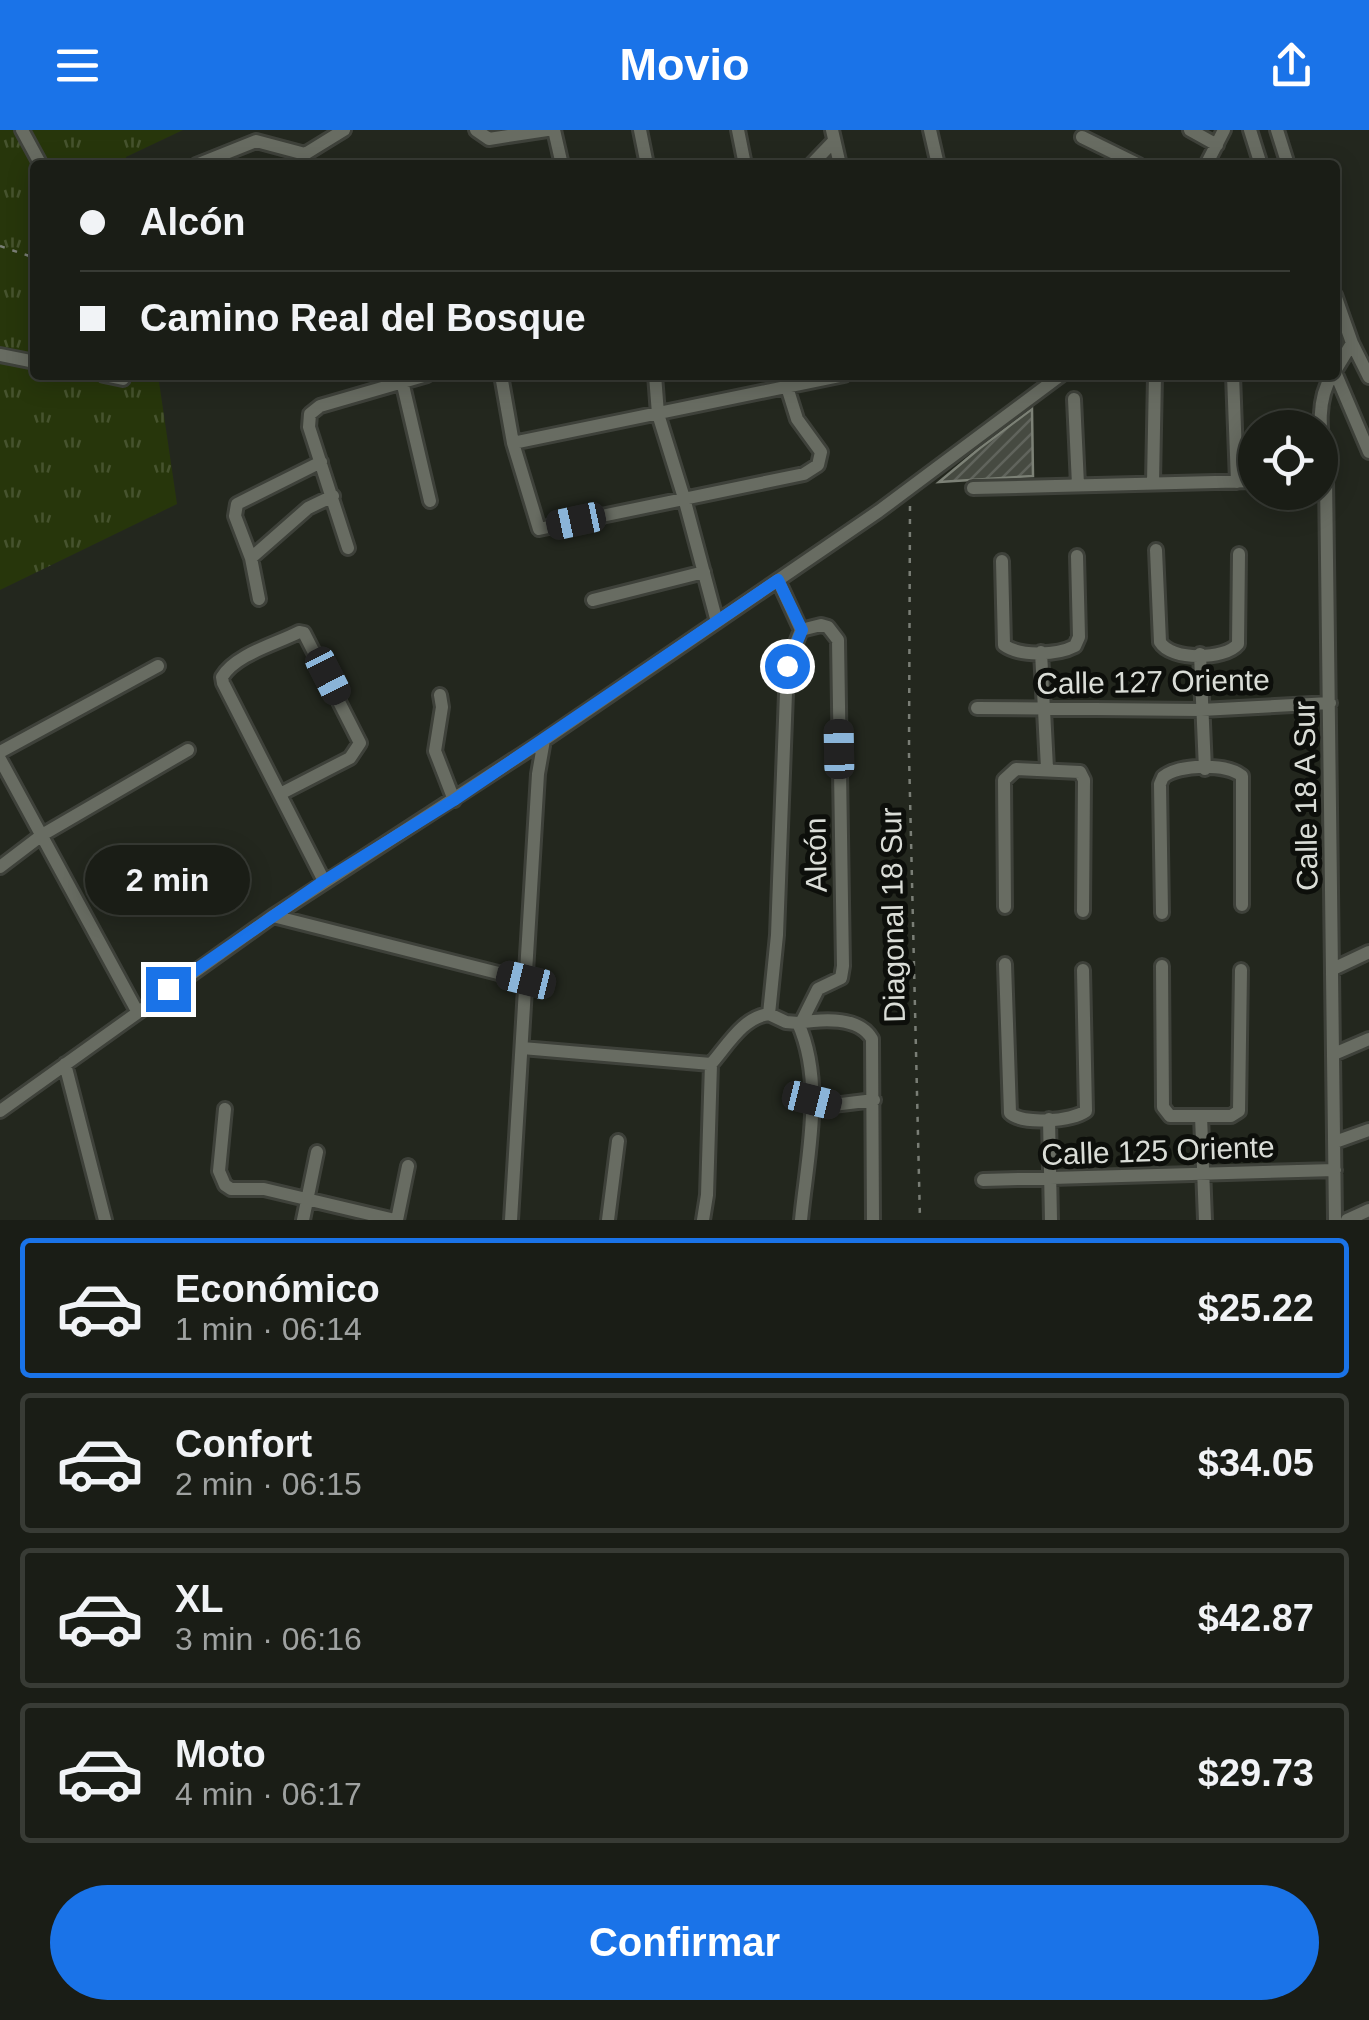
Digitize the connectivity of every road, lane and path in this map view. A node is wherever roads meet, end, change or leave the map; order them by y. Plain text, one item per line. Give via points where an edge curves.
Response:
1 (22, 130) edge
2 (344, 130) edge
3 (476, 130) edge
4 (546, 130) edge
5 (554, 130) edge
6 (640, 130) edge
7 (738, 130) edge
8 (930, 130) edge
9 (1224, 130) edge
10 (1250, 130) edge
11 (1277, 130) edge
12 (1194, 131) edge
13 (833, 136) edge
14 (1082, 137) dead end
15 (1217, 145) junction
16 (38, 160) edge
17 (208, 160) edge
18 (561, 160) edge
19 (646, 160) edge
20 (745, 160) edge
21 (815, 160) edge
22 (937, 160) edge
23 (1129, 160) edge
24 (1209, 160) edge
25 (1260, 160) edge
26 (1286, 160) edge
27 (0, 246) edge
28 (30, 256) edge
29 (1340, 309) edge
30 (1352, 343) junction
31 (0, 356) edge
32 (30, 361) edge
33 (1340, 362) edge
34 (1369, 378) edge
35 (406, 380) edge
36 (502, 380) edge
37 (655, 380) edge
38 (821, 380) edge
39 (1055, 380) edge
40 (1154, 380) edge
41 (1232, 380) edge
42 (1330, 380) edge
43 (1338, 380) edge
44 (402, 381) junction
45 (788, 387) junction
46 (1074, 399) dead end
47 (1321, 410) edge
48 (658, 414) junction
49 (1363, 424) edge
50 (513, 443) junction
51 (1369, 452) edge
52 (321, 462) junction
53 (1236, 482) joint
54 (1153, 483) junction
55 (1078, 485) junction
56 (973, 488) dead end
57 (907, 490) junction
58 (332, 496) junction
59 (684, 498) junction
60 (430, 501) dead end
61 (1324, 510) edge
62 (348, 548) dead end
63 (1156, 550) dead end
64 (1239, 554) dead end
65 (1077, 556) dead end
66 (251, 558) junction
67 (1002, 561) dead end
68 (704, 572) junction
69 (778, 580) junction
70 (259, 599) dead end
71 (594, 600) dead end
72 (717, 622) junction
73 (802, 630) junction
74 (1041, 652) junction
75 (1200, 654) junction
76 (158, 666) dead end
77 (440, 695) dead end
78 (1330, 704) junction
79 (977, 708) dead end
80 (1044, 710) junction
81 (1201, 710) junction
82 (544, 740) junction
83 (188, 750) dead end
84 (0, 756) edge
85 (1047, 768) junction
86 (1204, 768) junction
87 (280, 794) junction
88 (454, 800) junction
89 (42, 835) junction
90 (0, 867) edge
91 (324, 881) junction
92 (1242, 905) dead end
93 (1005, 907) dead end
94 (1082, 911) dead end
95 (1162, 912) dead end
96 (273, 916) junction
97 (1369, 952) edge
98 (1004, 964) dead end
99 (1162, 966) dead end
100 (1333, 969) junction
101 (1083, 970) dead end
102 (1241, 970) dead end
103 (526, 980) junction
104 (137, 1011) junction
105 (769, 1014) junction
106 (800, 1023) junction
107 (1369, 1039) edge
108 (522, 1048) junction
109 (1334, 1054) junction
110 (65, 1064) junction
111 (711, 1064) junction
112 (812, 1100) junction
113 (874, 1100) junction
114 (225, 1109) dead end
115 (0, 1111) edge
116 (1201, 1116) junction
117 (1049, 1120) junction
118 (1369, 1130) edge
119 (618, 1141) dead end
120 (1335, 1142) junction
121 (317, 1152) dead end
122 (408, 1166) dead end
123 (1335, 1170) junction
124 (1204, 1174) junction
125 (983, 1180) dead end
126 (1051, 1180) junction
127 (308, 1198) junction
128 (1369, 1210) edge
129 (105, 1220) edge
130 (304, 1220) edge
131 (396, 1220) edge
132 (512, 1220) edge
133 (608, 1220) edge
134 (704, 1220) edge
135 (801, 1220) edge
136 (873, 1220) edge
137 (920, 1220) edge
138 (1051, 1220) edge
139 (1205, 1220) edge
140 (1335, 1220) edge
141 (1346, 1220) edge

1 - 16 street
2 - 17 street via 305,154 256,141
3 - 4 street via 489,140
5 - 18 street
6 - 19 street
7 - 20 street
8 - 22 street
9 - 15 street
10 - 25 street
11 - 26 street
12 - 15 street
13 - 21 street
14 - 23 street
15 - 24 street
27 - 28 path
29 - 30 street
30 - 33 street, Calle 18 A Sur
30 - 34 street
31 - 32 street
35 - 44 street
36 - 50 street
37 - 48 street
38 - 45 street
39 - 57 street
40 - 54 street
41 - 53 street
42 - 47 street, Calle 18 A Sur
43 - 49 street
44 - 52 street via 313,410 308,421
44 - 60 street
45 - 48 street
45 - 59 street via 797,418 821,452 818,465 804,474
46 - 55 street
48 - 50 street
48 - 59 street
49 - 51 street
50 - 59 street via 539,529
52 - 58 street
52 - 66 street via 236,504 234,516
53 - 54 street
54 - 55 street
55 - 56 street
57 - 69 street
57 - 137 path, Diagonal 18 Sur
58 - 62 street
58 - 66 street via 308,508
59 - 68 street
61 - 78 street, Calle 18 A Sur
63 - 75 street via 1160,642 1168,652
64 - 75 street via 1238,644 1226,653
65 - 74 street via 1078,642 1071,650
66 - 70 street
67 - 74 street via 1004,645
68 - 71 street
68 - 72 street
69 - 72 street
69 - 73 street
72 - 82 street
73 - 105 street via 787,666
73 - 106 street, Alcón via 821,625 838,640 843,966 842,978 818,989
74 - 80 street
75 - 81 street
76 - 84 street
77 - 88 street via 435,751
78 - 81 street, Calle 127 Oriente
78 - 100 street, Calle 18 A Sur
79 - 80 street, Calle 127 Oriente
80 - 81 street, Calle 127 Oriente
80 - 85 street
81 - 86 street
82 - 88 street
82 - 103 street
83 - 89 street
84 - 89 street
85 - 93 street via 1016,769 1004,780
85 - 94 street via 1076,770 1084,780
86 - 92 street via 1242,776
86 - 95 street via 1177,769 1160,784
87 - 87 street via 222,678 241,660 300,632 308,636 360,743 350,758
87 - 91 street
88 - 91 street
89 - 90 street
89 - 104 street
91 - 96 street
96 - 103 street
96 - 104 street
97 - 100 street
98 - 117 street via 1010,1113 1017,1120
99 - 116 street via 1163,1107 1170,1116
100 - 109 street, Calle 18 A Sur
101 - 117 street via 1086,1111
102 - 116 street via 1240,1107 1234,1116
103 - 108 street
104 - 110 street
105 - 106 street
105 - 111 street via 742,1027
106 - 112 street
106 - 113 street via 865,1028 872,1038
107 - 109 street
108 - 111 street
108 - 132 street
109 - 120 street, Calle 18 A Sur
110 - 115 street
110 - 129 street
111 - 134 street
112 - 113 street
112 - 135 street
113 - 136 street
114 - 127 street via 220,1179 232,1190
116 - 124 street
117 - 126 street
118 - 120 street
119 - 133 street
120 - 123 street, Calle 18 A Sur
121 - 127 street
122 - 131 street
123 - 124 street, Calle 125 Oriente
123 - 140 street, Calle 18 A Sur
124 - 126 street, Calle 125 Oriente
124 - 139 street
125 - 126 street, Calle 125 Oriente
126 - 138 street
127 - 130 street
127 - 131 street
128 - 141 street

